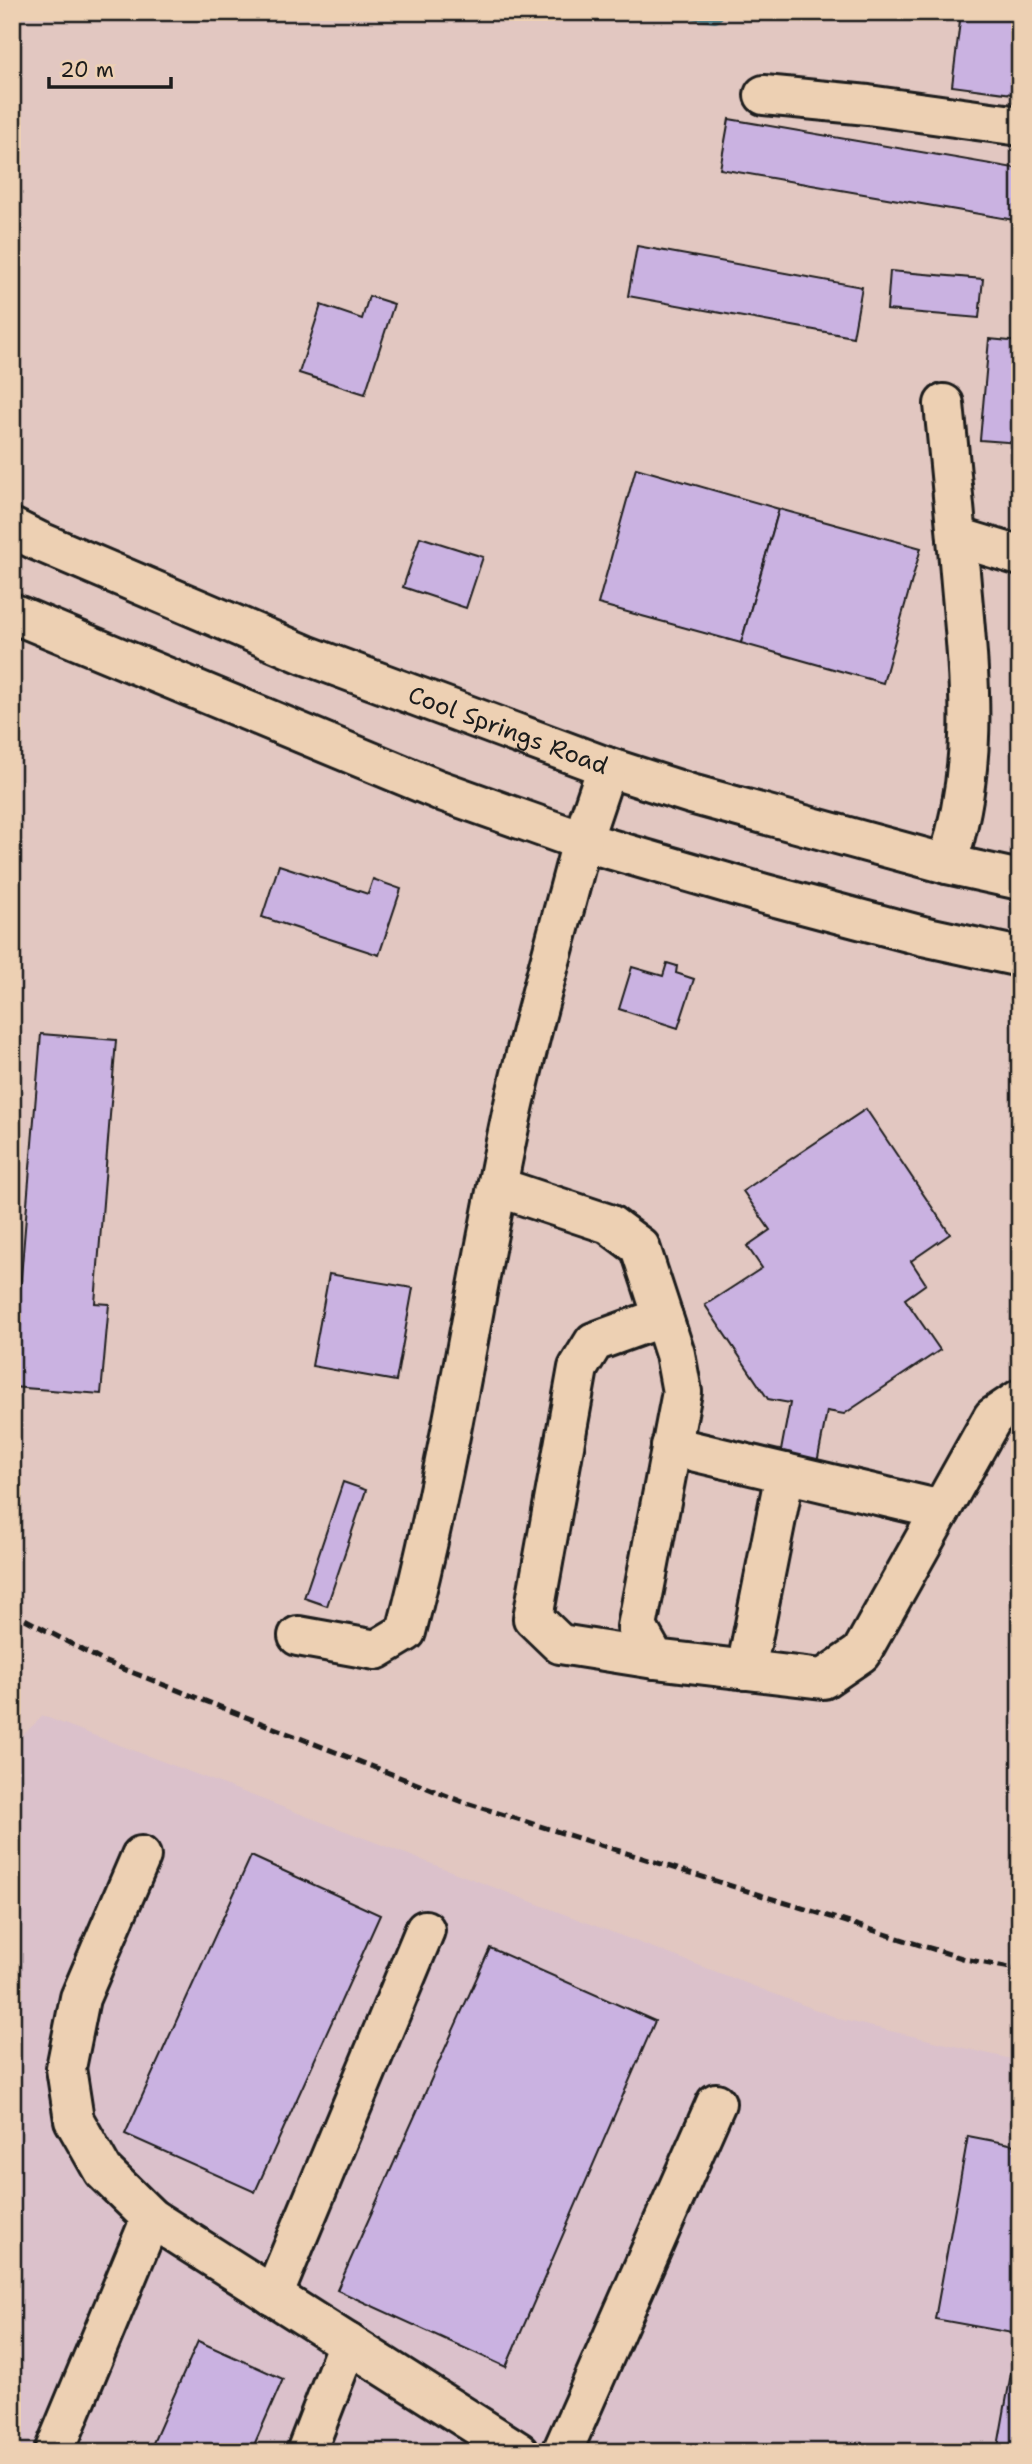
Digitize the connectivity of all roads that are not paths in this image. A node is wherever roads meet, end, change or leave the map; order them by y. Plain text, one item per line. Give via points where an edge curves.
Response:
1 (764, 95) dead end
2 (1020, 126) edge
3 (944, 404) dead end
4 (12, 528) edge
5 (957, 537) junction
6 (1020, 556) edge
7 (12, 612) edge
8 (607, 767) junction
9 (582, 841) junction
10 (947, 864) junction
11 (1020, 880) edge
12 (1020, 957) edge
13 (498, 1186) junction
14 (663, 1317) junction
15 (1020, 1399) edge
16 (671, 1446) junction
17 (785, 1473) junction
18 (941, 1510) junction
19 (298, 1636) dead end
20 (654, 1659) junction
21 (746, 1670) junction
22 (141, 1856) dead end
23 (425, 1930) dead end
24 (716, 2103) dead end
25 (151, 2218) junction
26 (273, 2296) junction
27 (348, 2343) junction
28 (54, 2452) edge
29 (306, 2452) edge
30 (519, 2452) edge
31 (562, 2452) edge

1 - 2 main road
3 - 5 main road
4 - 8 main road, Cool Springs Road via 306,655
5 - 6 main road
5 - 10 main road via 971,688 970,755
7 - 9 main road via 439,790
8 - 9 main road
8 - 10 main road, Cool Springs Road
9 - 12 main road via 778,898
9 - 13 main road via 512,1111
10 - 11 main road, Cool Springs Road
13 - 14 main road via 609,1224 640,1247
13 - 19 main road via 429,1543 406,1632 376,1650
14 - 16 main road via 682,1392
14 - 20 main road via 594,1342 578,1368 533,1618 560,1644
15 - 18 main road via 993,1417
16 - 17 main road
16 - 20 main road via 637,1627
17 - 18 main road
17 - 21 main road
18 - 21 main road via 861,1653 823,1679
20 - 21 main road
22 - 25 main road via 80,1998 66,2068 74,2120 103,2171
23 - 26 main road
24 - 31 main road
25 - 26 main road
25 - 28 main road
26 - 27 main road
27 - 29 main road
27 - 30 main road

